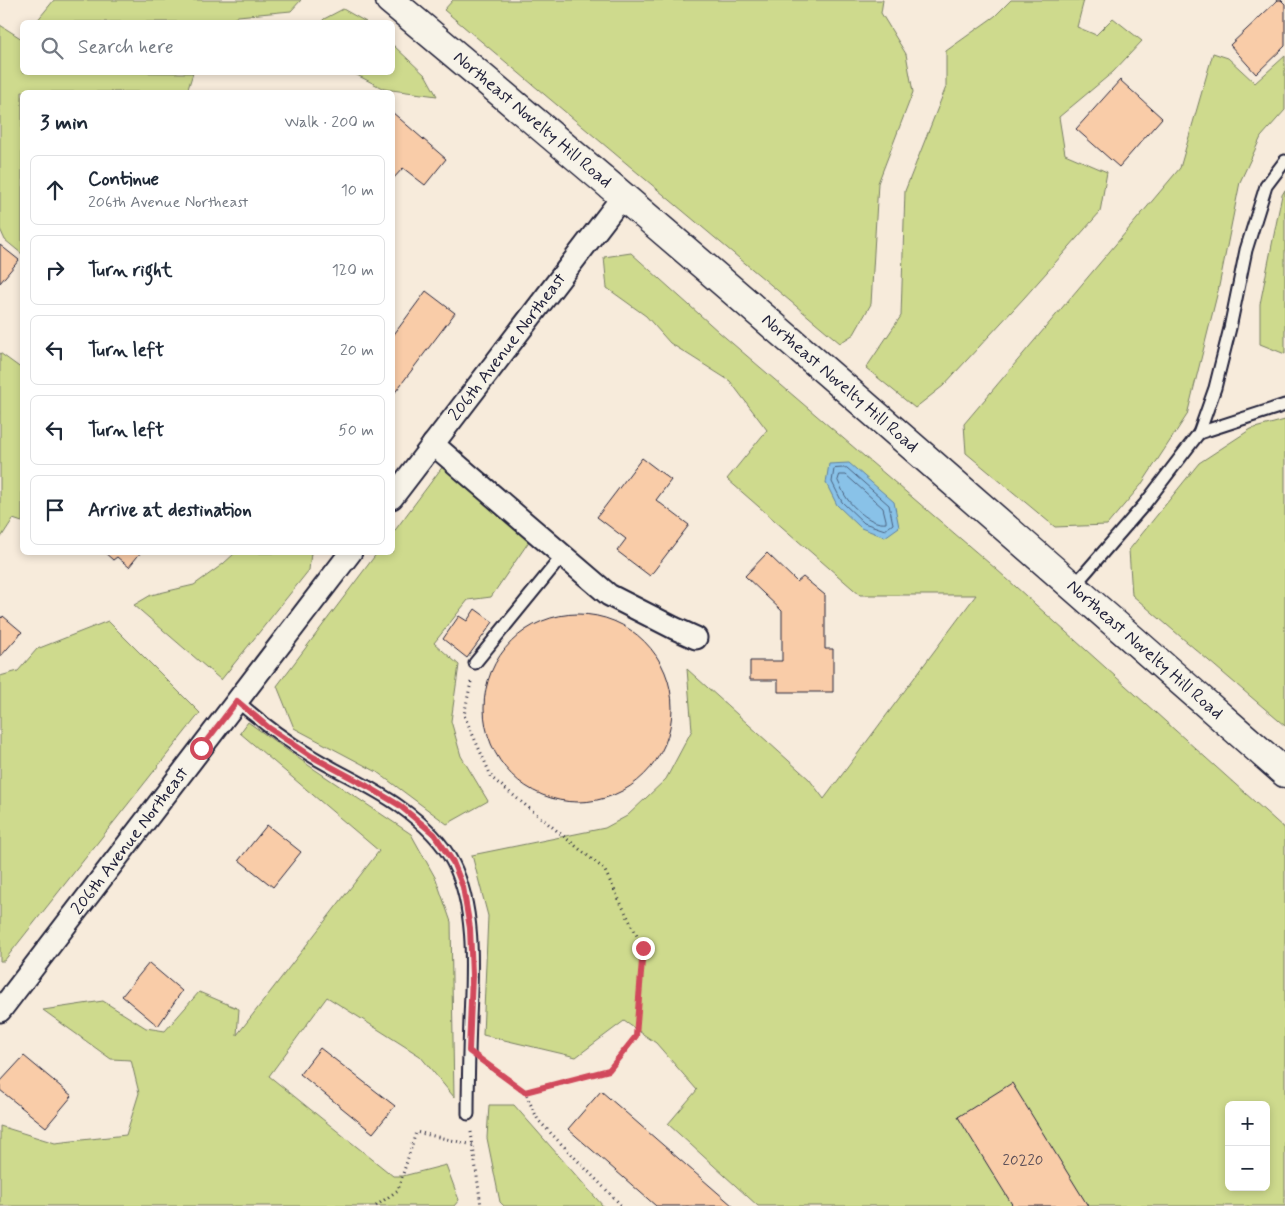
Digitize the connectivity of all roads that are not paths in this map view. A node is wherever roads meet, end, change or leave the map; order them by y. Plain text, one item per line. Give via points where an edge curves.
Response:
1 (390, 0) edge
2 (1285, 161) edge
3 (623, 196) junction
4 (1285, 405) edge
5 (1200, 434) junction
6 (433, 444) junction
7 (395, 494) edge
8 (349, 555) edge
9 (562, 555) junction
10 (1073, 587) junction
11 (696, 638) dead end
12 (475, 663) road end
13 (237, 701) junction
14 (1285, 773) edge
15 (0, 1012) edge
16 (468, 1114) dead end

1 - 3 main road, Northeast Novelty Hill Road
2 - 5 lane via 1263,195 1246,250 1215,388
3 - 6 street, 206th Avenue Northeast
3 - 10 main road, Northeast Novelty Hill Road
4 - 5 lane
5 - 10 lane
6 - 7 street, 206th Avenue Northeast
6 - 9 street
8 - 13 street, 206th Avenue Northeast
9 - 11 street via 609,595
9 - 12 lane
10 - 14 main road, Northeast Novelty Hill Road
13 - 15 street, 206th Avenue Northeast
13 - 16 lane via 269,728 311,756 399,805 434,834 453,862 463,887 470,928 472,975

